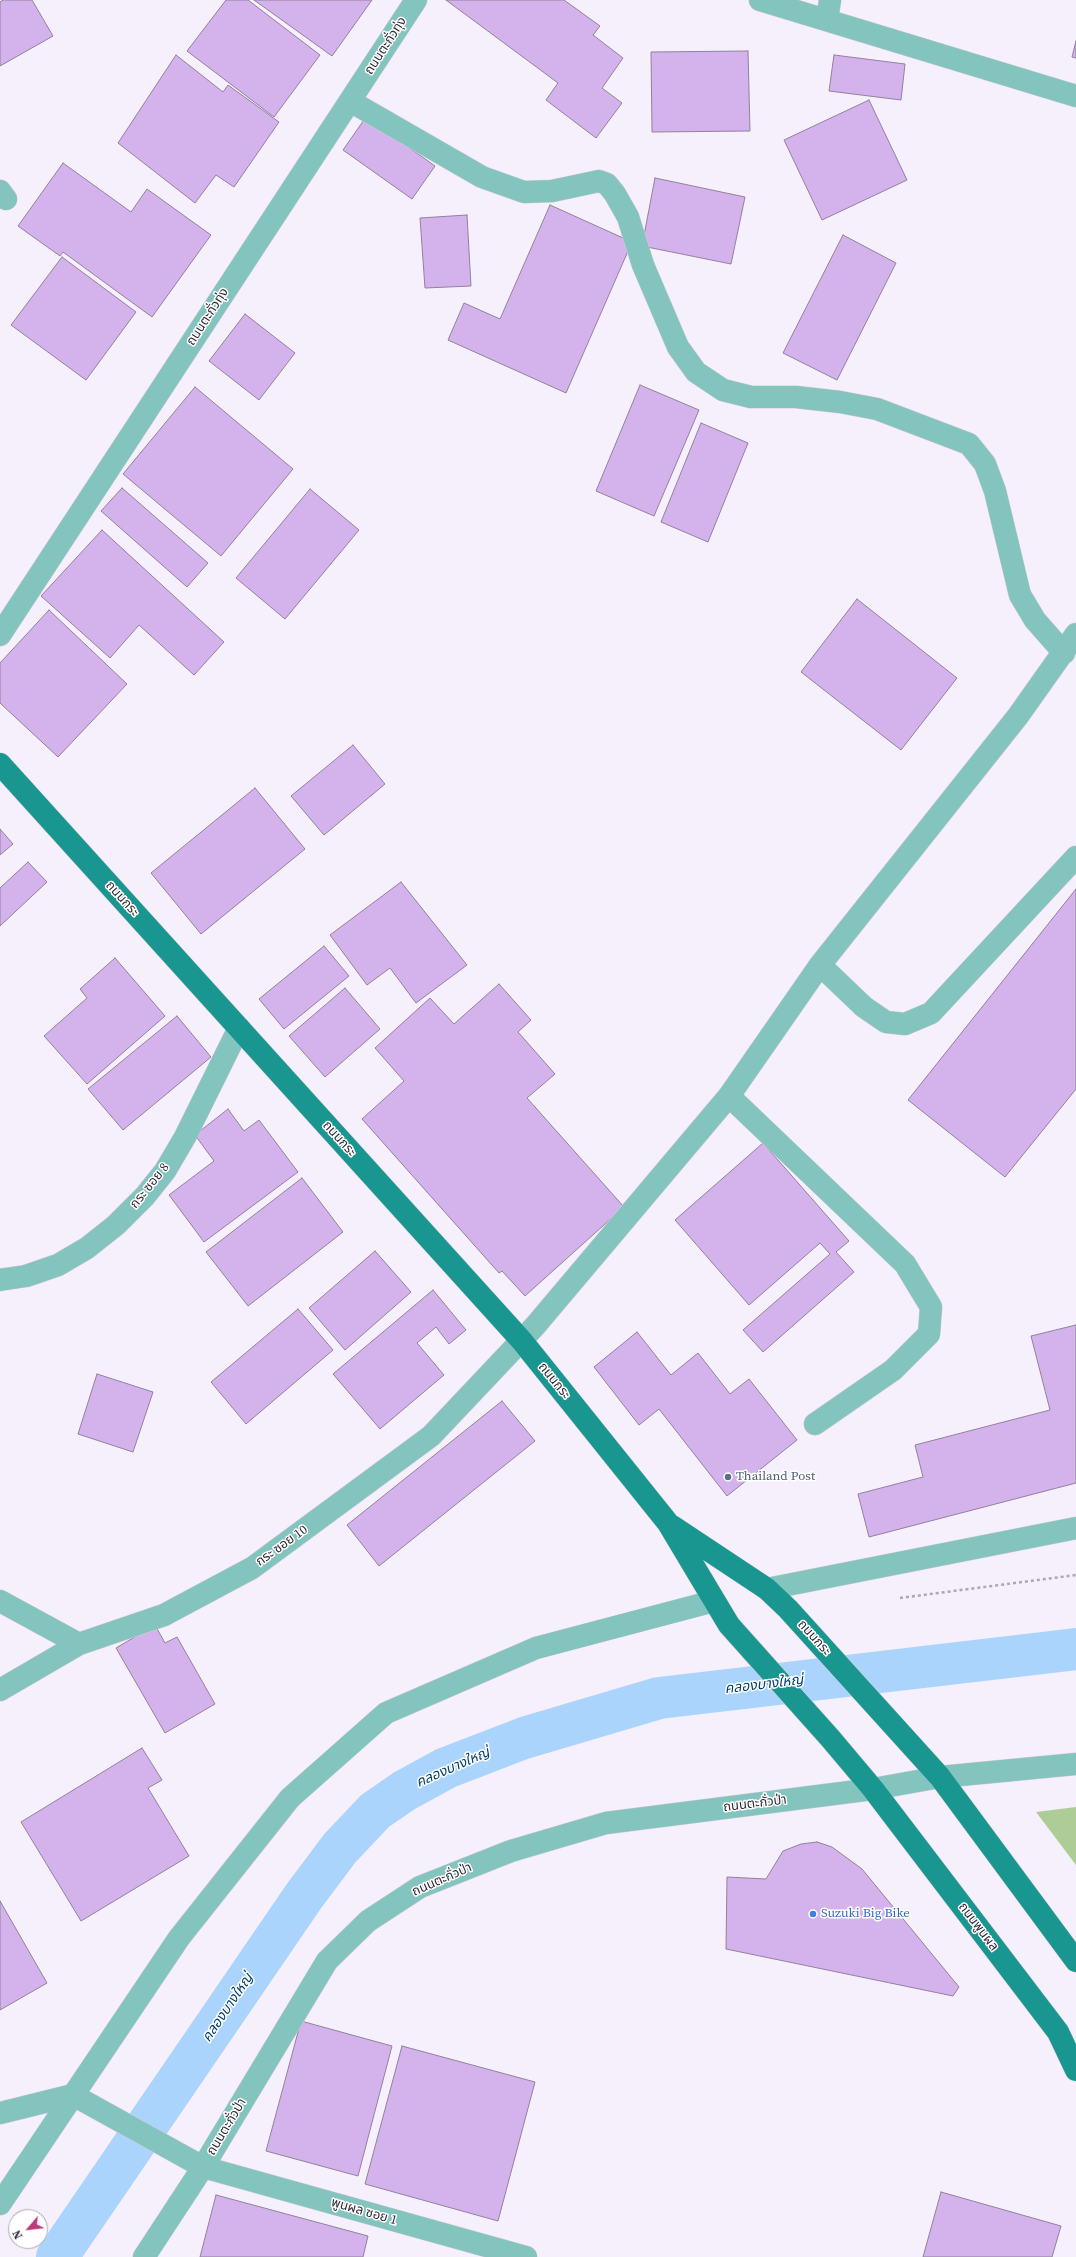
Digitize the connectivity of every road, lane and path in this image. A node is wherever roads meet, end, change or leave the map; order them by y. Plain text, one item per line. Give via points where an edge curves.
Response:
1 (416, 0) edge
2 (760, 0) edge
3 (829, 10) edge
4 (1076, 96) edge
5 (350, 101) junction
6 (1076, 634) edge
7 (0, 635) edge
8 (1064, 652) junction
9 (0, 764) edge
10 (1076, 857) edge
11 (820, 965) junction
12 (239, 1028) junction
13 (729, 1096) junction
14 (0, 1280) edge
15 (522, 1341) junction
16 (815, 1424) dead end
17 (668, 1523) junction
18 (1076, 1528) edge
19 (1076, 1575) edge
20 (767, 1589) junction
21 (893, 1599) dead end
22 (0, 1601) edge
23 (714, 1601) junction
24 (79, 1644) junction
25 (0, 1690) edge
26 (1076, 1764) edge
27 (940, 1777) junction
28 (873, 1789) junction
29 (1076, 1960) edge
30 (1076, 2070) edge
31 (73, 2095) junction
32 (0, 2113) edge
33 (203, 2167) junction
34 (0, 2204) edge
35 (144, 2257) edge
36 (526, 2257) edge

1 - 5 street, ถนนตะกั่วทุ่ง
2 - 3 street
3 - 4 street
5 - 7 street, ถนนตะกั่วทุ่ง
5 - 8 street via 482,177 524,192 552,191 599,182 607,184 628,217 643,265 678,347 696,372 723,390 752,397 796,397 877,409 969,444 984,464 995,491 1020,595 1035,620
6 - 8 street, กระ ซอย 10
8 - 11 street, กระ ซอย 10 via 1018,716
9 - 12 main road, ถนนกระ
10 - 11 street via 931,1013 905,1024 886,1022 864,1007
11 - 13 street, กระ ซอย 10
12 - 14 street, กระ ซอย 8 via 185,1137 145,1196 87,1248 58,1265 26,1276
12 - 15 main road, ถนนกระ
13 - 15 street, กระ ซอย 10
13 - 16 street via 905,1264 930,1307 928,1334 893,1370
15 - 17 main road, ถนนกระ
15 - 24 street, กระ ซอย 10 via 431,1436 252,1568 164,1615
17 - 20 main road, ถนนกระ
17 - 23 main road, ถนนกระ
18 - 20 street
19 - 21 path
20 - 27 main road, ถนนกระ
22 - 24 street
23 - 28 main road, ถนนกระ via 729,1625
23 - 31 street via 536,1648 386,1713 290,1798 179,1938
24 - 25 street, กระ ซอย 10
26 - 27 street, ถนนตะกั่วป่า
27 - 28 street, ถนนตะกั่วป่า
27 - 29 main road
28 - 30 main road, ถนนพูนผล via 1058,2032
28 - 33 street, ถนนตะกั่วป่า via 606,1823 511,1851 420,1887 368,1921 327,1961
31 - 32 street
31 - 33 street, พูนผล ซอย 1
31 - 34 street
33 - 35 street, ถนนตะกั่วป่า
33 - 36 street, พูนผล ซอย 1

